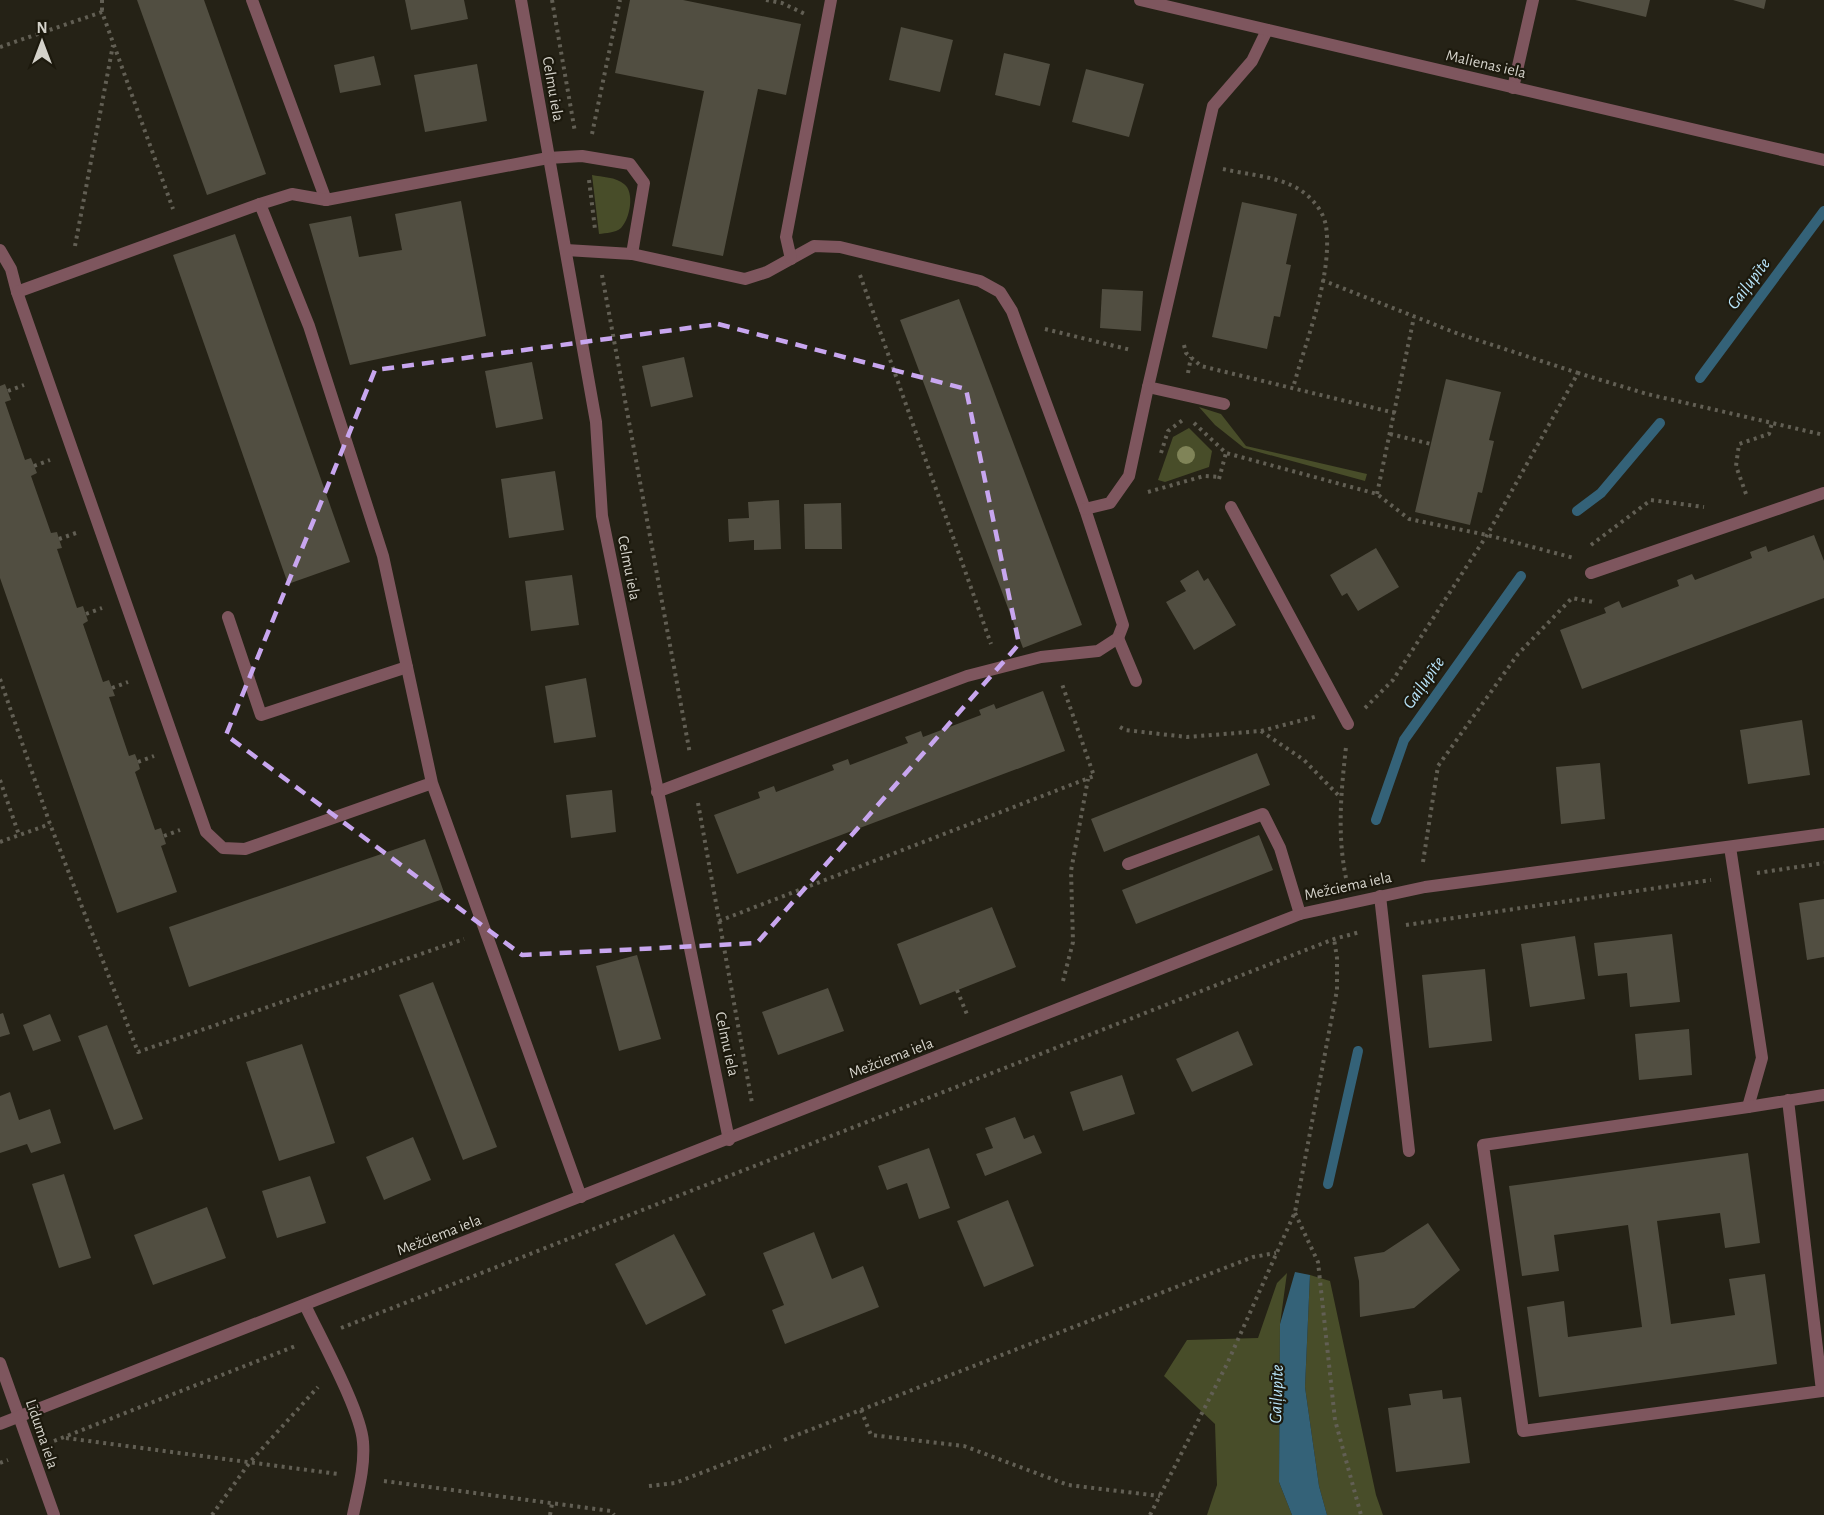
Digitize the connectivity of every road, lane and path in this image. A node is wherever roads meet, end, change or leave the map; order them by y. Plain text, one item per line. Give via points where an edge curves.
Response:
1 (102, 0) edge
2 (252, 0) edge
3 (521, 0) edge
4 (552, 0) edge
5 (620, 0) edge
6 (766, 0) edge
7 (831, 0) edge
8 (1140, 0) edge
9 (1533, 0) edge
10 (102, 12) junction
11 (828, 19) junction
12 (1267, 30) junction
13 (114, 44) junction
14 (0, 47) edge
15 (1513, 88) junction
16 (582, 156) junction
17 (548, 158) junction
18 (1824, 160) edge
19 (1199, 163) junction
20 (326, 200) junction
21 (260, 204) junction
22 (182, 233) junction
23 (0, 249) edge
24 (566, 250) junction
25 (598, 252) junction
26 (862, 252) junction
27 (632, 254) junction
28 (791, 259) junction
29 (69, 273) junction
30 (1322, 280) junction
31 (17, 292) junction
32 (1414, 317) junction
33 (1016, 322) junction
34 (1182, 335) dead end
35 (1155, 356) junction
36 (1191, 357) junction
37 (1578, 373) junction
38 (30, 383) dead end
39 (1148, 387) junction
40 (1293, 388) junction
41 (8, 391) dead end
42 (1184, 395) junction
43 (1224, 404) dead end
44 (1395, 413) junction
45 (1187, 417) junction
46 (1772, 423) junction
47 (1390, 434) junction
48 (1824, 435) edge
49 (1431, 444) dead end
50 (1379, 446) dead end
51 (1387, 448) junction
52 (1226, 453) junction
53 (56, 457) dead end
54 (1159, 461) dead end
55 (34, 466) dead end
56 (1219, 477) junction
57 (1153, 482) dead end
58 (1122, 486) junction
59 (1150, 492) junction
60 (1824, 493) edge
61 (1377, 494) junction
62 (1749, 503) dead end
63 (1231, 507) joint
64 (1085, 509) junction
65 (82, 531) dead end
66 (1487, 535) junction
67 (60, 539) dead end
68 (1575, 558) dead end
69 (1591, 573) dead end
70 (1593, 602) dead end
71 (108, 605) dead end
72 (86, 614) dead end
73 (228, 617) dead end
74 (1119, 638) junction
75 (407, 667) junction
76 (997, 668) junction
77 (0, 679) edge
78 (135, 679) dead end
79 (1136, 681) dead end
80 (1062, 684) dead end
81 (112, 688) dead end
82 (1342, 713) junction
83 (1348, 724) junction
84 (1120, 727) dead end
85 (1260, 731) junction
86 (161, 753) dead end
87 (138, 762) dead end
88 (694, 778) junction
89 (1088, 778) junction
90 (0, 780) edge
91 (432, 783) junction
92 (657, 792) junction
93 (1340, 797) junction
94 (51, 824) junction
95 (187, 827) dead end
96 (1824, 834) edge
97 (19, 835) junction
98 (164, 836) dead end
99 (0, 842) edge
100 (1730, 847) junction
101 (1423, 862) dead end
102 (1824, 863) edge
103 (1128, 864) dead end
104 (1736, 877) junction
105 (1346, 878) dead end
106 (1380, 896) junction
107 (1300, 914) junction
108 (719, 921) junction
109 (1383, 928) junction
110 (485, 932) junction
111 (1334, 939) junction
112 (1063, 981) dead end
113 (957, 990) dead end
114 (969, 1018) dead end
115 (1824, 1095) edge
116 (1788, 1100) junction
117 (752, 1104) dead end
118 (1748, 1107) junction
119 (729, 1140) junction
120 (1409, 1151) dead end
121 (581, 1197) junction
122 (1295, 1212) junction
123 (1276, 1253) junction
124 (305, 1305) junction
125 (319, 1337) junction
126 (0, 1363) edge
127 (334, 1368) junction
128 (861, 1410) junction
129 (19, 1416) junction
130 (0, 1424) edge
131 (784, 1440) dead end
132 (771, 1446) dead end
133 (249, 1462) junction
134 (361, 1478) junction
135 (649, 1486) dead end
136 (1160, 1496) junction
137 (552, 1504) junction
138 (54, 1515) edge
139 (212, 1515) edge
140 (353, 1515) edge
141 (550, 1515) edge
142 (614, 1515) edge
143 (1150, 1515) edge
144 (1361, 1515) edge

1 - 10 path
2 - 20 street
3 - 17 street, Celmu iela
4 - 16 path
5 - 16 path via 591,140
6 - 11 path
7 - 11 street
8 - 12 street, Malienas iela
9 - 15 street
10 - 13 path
10 - 14 path
11 - 28 street via 786,237
12 - 15 street, Malienas iela
12 - 19 street via 1251,61 1213,106
13 - 22 path
13 - 29 path
15 - 18 street, Malienas iela
16 - 17 street
16 - 25 path
16 - 27 street via 630,164 644,183
17 - 20 street
17 - 24 street, Celmu iela
19 - 30 path via 1292,185 1310,198 1326,224
19 - 35 street
20 - 21 street via 292,194
21 - 22 street
21 - 75 street via 309,326 383,556
22 - 29 street
23 - 31 street
24 - 25 street
24 - 92 street, Celmu iela via 596,422 602,516
25 - 27 street
25 - 88 path
26 - 28 street via 814,246
26 - 33 street via 980,281 1000,292
26 - 76 path via 858,272
27 - 28 street via 745,279
29 - 31 street
30 - 32 path
30 - 40 path
31 - 91 street via 206,832 223,848 245,849
32 - 37 path
32 - 44 path
33 - 35 path
33 - 64 street
34 - 36 path via 1186,353
35 - 39 street
36 - 40 path via 1201,366
36 - 42 path
37 - 46 path via 1647,394
37 - 66 path
38 - 41 path
39 - 42 street
39 - 58 street via 1129,476
40 - 44 path
42 - 43 street
42 - 45 path via 1183,412
44 - 47 path
45 - 52 path
45 - 54 path via 1168,431
46 - 48 path
46 - 62 path via 1769,434 1739,444 1736,466
47 - 49 path
47 - 51 path
50 - 51 path
51 - 61 path
52 - 56 path
52 - 61 path
53 - 55 path
56 - 59 path via 1204,476
56 - 63 path
57 - 59 path
58 - 59 path via 1140,494
58 - 64 street via 1110,503
60 - 69 street
61 - 66 path via 1409,519
63 - 82 street
64 - 74 street via 1120,609 1123,625
65 - 67 path
66 - 68 path
66 - 83 path via 1393,680
70 - 101 path via 1572,598 1518,654 1438,766
71 - 72 path
73 - 75 street via 261,715
74 - 76 street via 1098,651 1041,657
74 - 79 street
75 - 91 street
76 - 88 street via 967,675
77 - 94 path
78 - 81 path
80 - 89 path via 1094,776
82 - 83 street
82 - 85 path
83 - 93 path
84 - 85 path via 1187,737
85 - 93 path via 1304,760
86 - 87 path
88 - 92 street
88 - 108 path
89 - 108 path
89 - 112 path via 1071,871 1073,942
90 - 97 path
91 - 110 street
92 - 119 street, Celmu iela
93 - 105 path via 1340,848
94 - 97 path
94 - 110 path via 138,1052
95 - 98 path
96 - 100 street, Mežciema iela
97 - 99 path
100 - 104 street
100 - 106 street, Mežciema iela
102 - 104 path
103 - 107 street via 1263,814 1281,848
104 - 109 path
104 - 118 street via 1762,1058
106 - 107 street, Mežciema iela
106 - 109 street
107 - 119 street, Mežciema iela
108 - 117 path
109 - 111 path
109 - 120 street
110 - 121 street
111 - 122 path via 1337,990
111 - 125 path
113 - 114 path
115 - 116 street
116 - 118 street
116 - 118 street via 1822,1391 1523,1431 1483,1145
119 - 121 street, Mežciema iela
121 - 124 street, Mežciema iela
122 - 123 path
122 - 144 path via 1318,1262 1335,1420
123 - 128 path via 1253,1257
123 - 136 path via 1227,1364
124 - 125 street
124 - 129 street, Mežciema iela
125 - 127 street
125 - 133 path via 64,1438
126 - 129 street, Līduma iela
127 - 133 path
127 - 134 street via 363,1439
128 - 131 path
128 - 136 path via 871,1435 964,1446 1068,1485
129 - 130 street, Mežciema iela
129 - 138 street, Līduma iela
132 - 135 path via 675,1484
133 - 134 path
133 - 139 path
134 - 137 path
134 - 140 street
136 - 143 path
137 - 141 path
137 - 142 path via 610,1511

